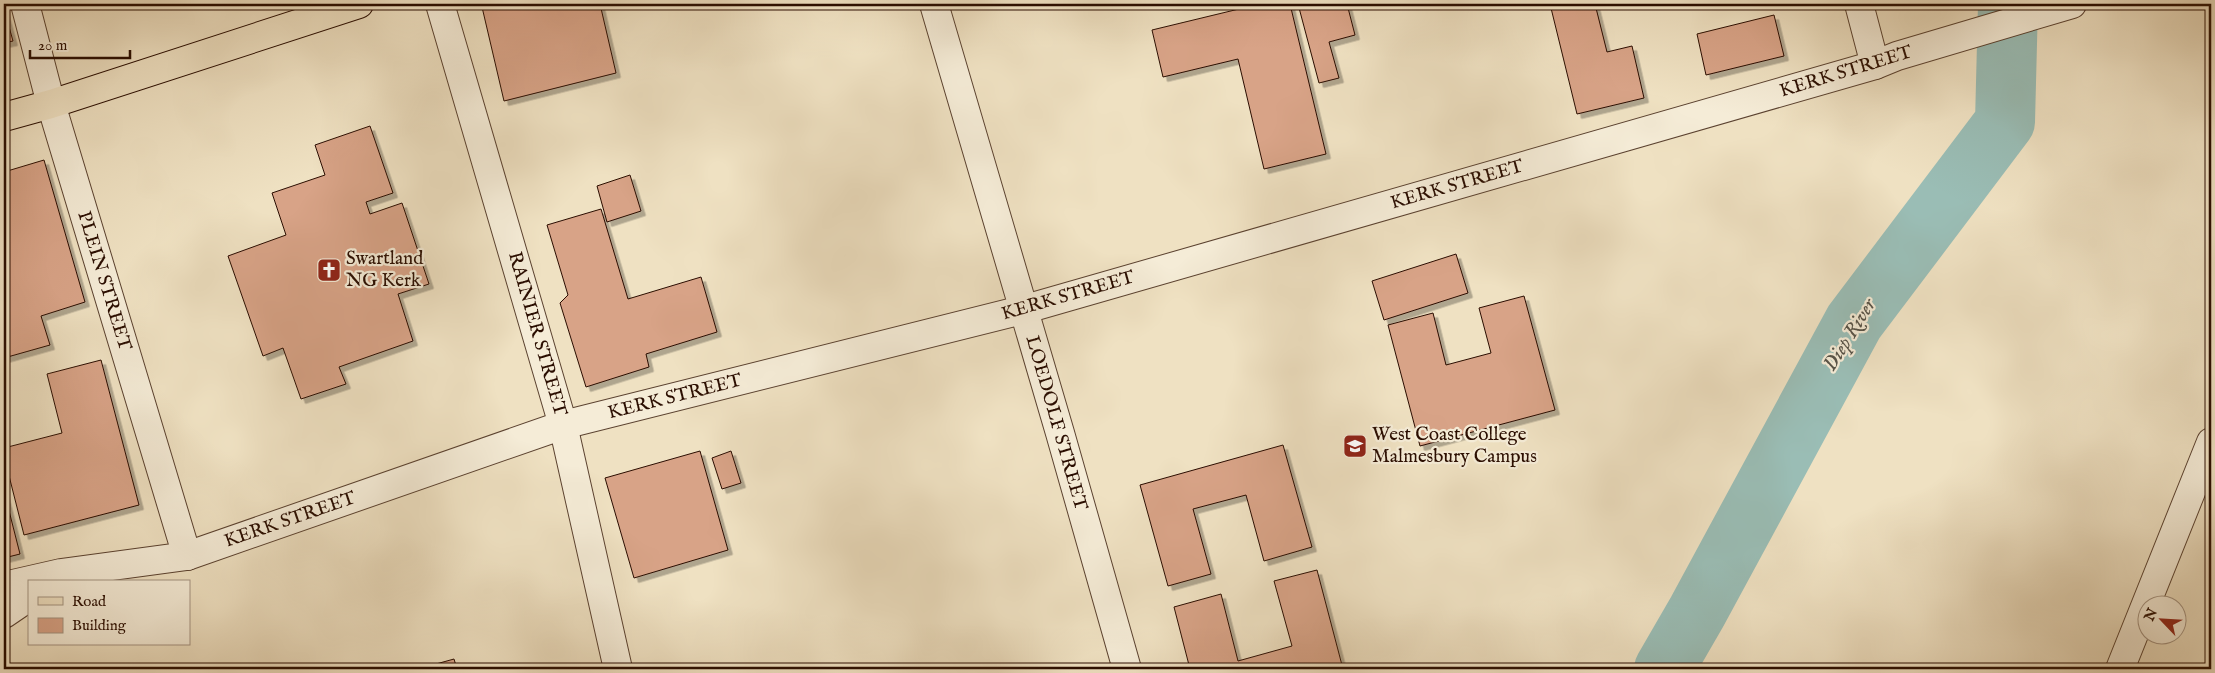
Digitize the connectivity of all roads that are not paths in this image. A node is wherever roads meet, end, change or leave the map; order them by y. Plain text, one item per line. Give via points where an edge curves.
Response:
1 (25, 4) edge
2 (359, 4) edge
3 (440, 4) edge
4 (934, 4) edge
5 (1859, 4) edge
6 (2072, 4) edge
7 (1886, 60) junction
8 (51, 104) junction
9 (4, 117) edge
10 (1022, 310) junction
11 (563, 425) junction
12 (2211, 442) edge
13 (187, 556) junction
14 (55, 577) edge
15 (38, 580) edge
16 (28, 582) edge
17 (4, 586) edge
18 (28, 598) edge
19 (4, 614) edge
20 (618, 669) edge
21 (1127, 669) edge
22 (2120, 669) edge

1 - 8 street, PLEIN STREET
2 - 8 main road
3 - 11 street, RAINIER STREET
4 - 10 street, LOEDOLF STREET
5 - 7 street
6 - 7 street, KERK STREET
7 - 10 street, KERK STREET
8 - 9 main road
8 - 13 street, PLEIN STREET
10 - 11 street, KERK STREET
10 - 21 street, LOEDOLF STREET
11 - 13 street, KERK STREET
11 - 20 street, RAINIER STREET
12 - 22 street
13 - 14 street, KERK STREET
14 - 15 street, KERK STREET
16 - 17 street, KERK STREET
18 - 19 street

